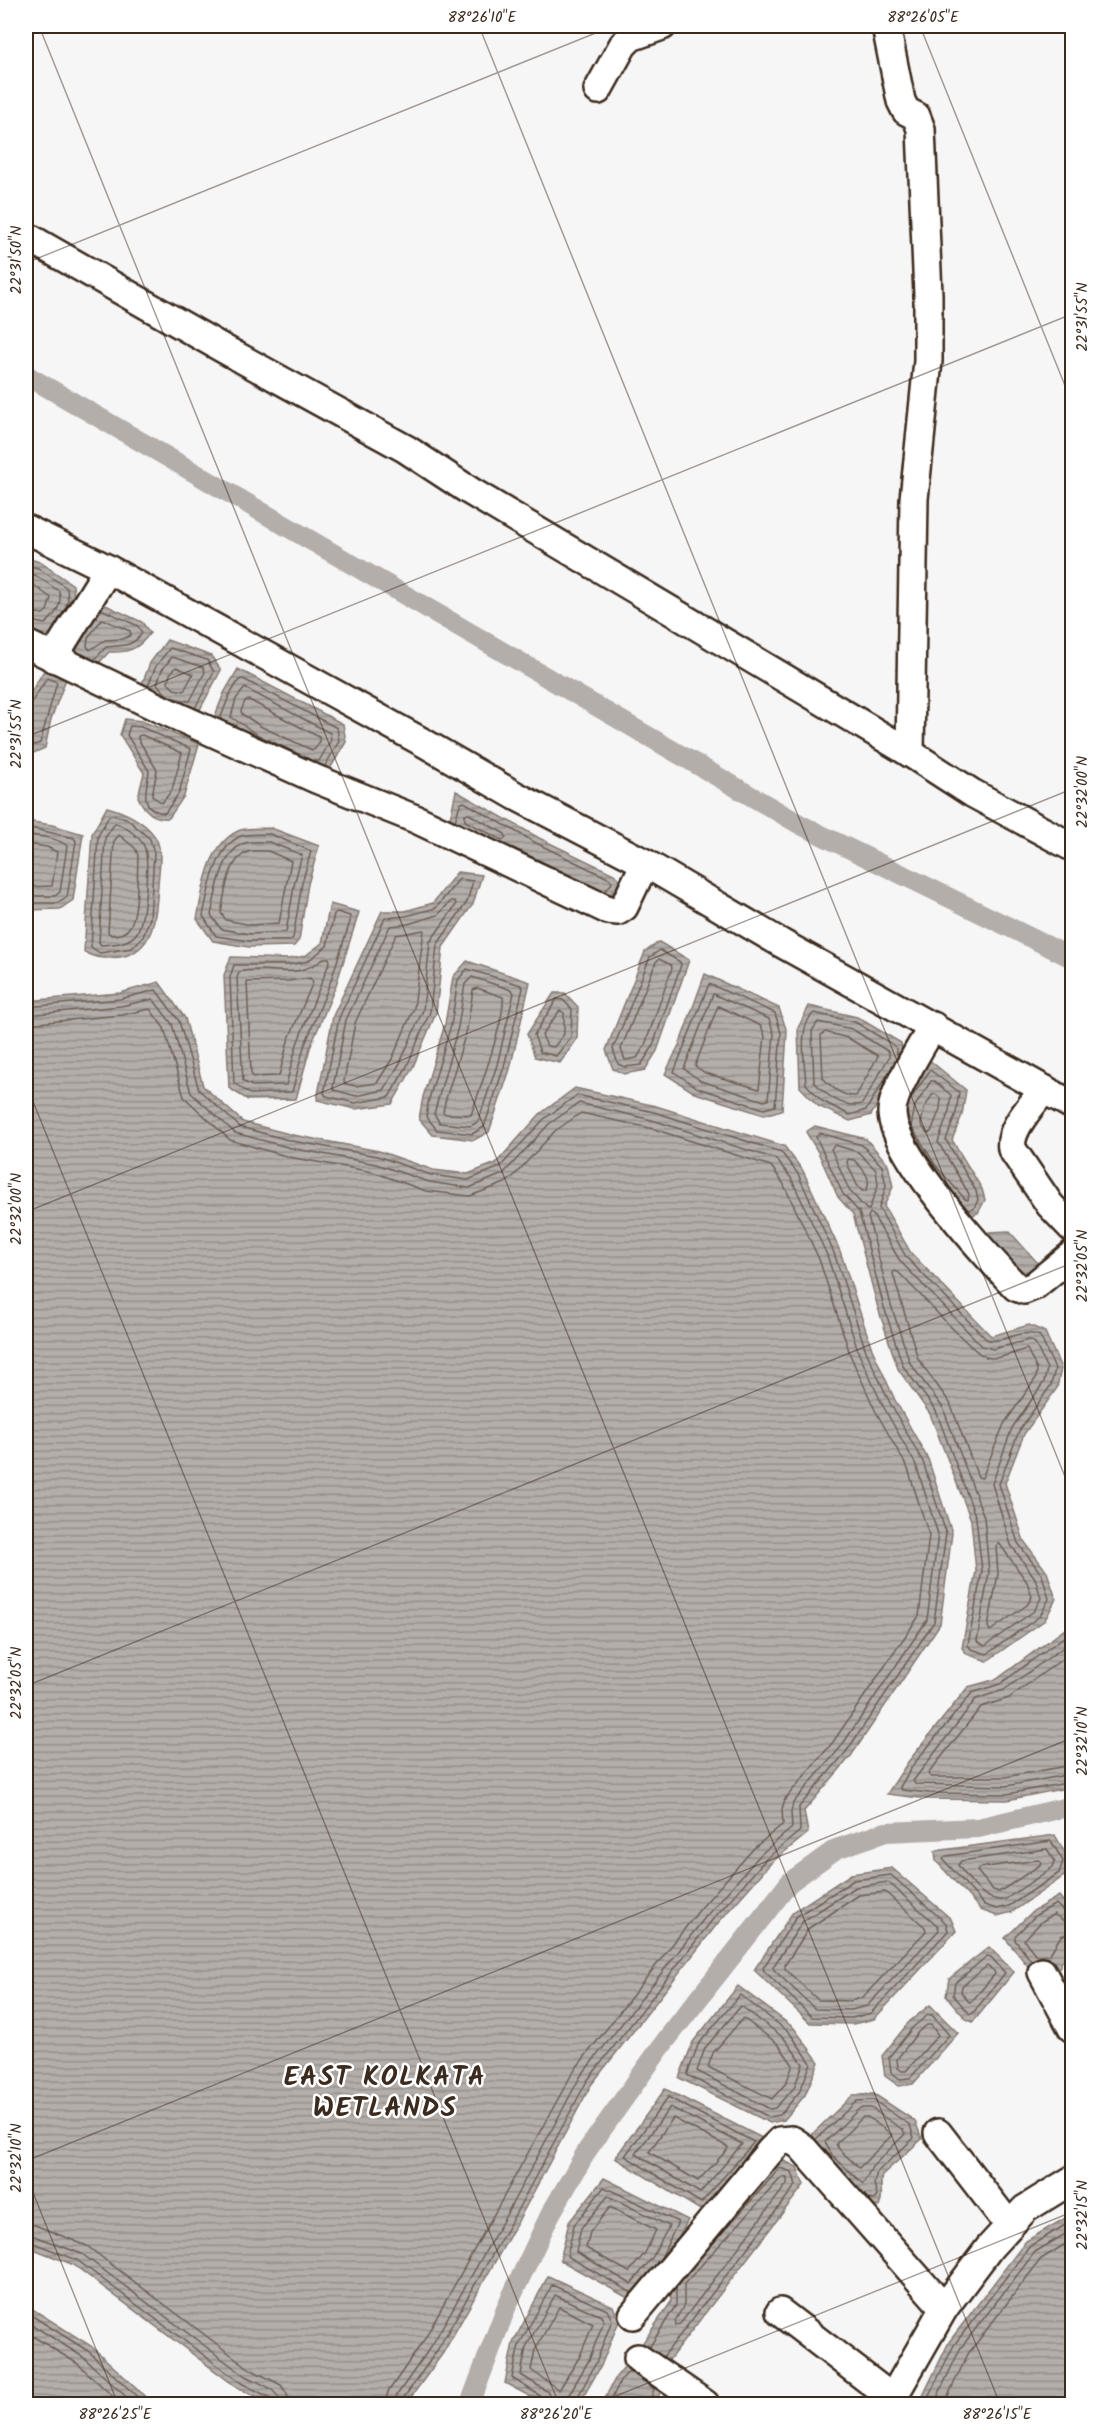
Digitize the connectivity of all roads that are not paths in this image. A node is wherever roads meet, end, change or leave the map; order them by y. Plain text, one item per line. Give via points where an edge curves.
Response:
1 (662, 26) edge
2 (886, 26) edge
3 (598, 90) dead end
4 (26, 236) edge
5 (26, 529) edge
6 (108, 569) junction
7 (26, 644) edge
8 (53, 658) junction
9 (909, 753) junction
10 (1072, 847) edge
11 (645, 863) junction
12 (933, 1026) junction
13 (1044, 1089) junction
14 (1072, 1105) edge
15 (1072, 1228) edge
16 (1072, 1255) edge
17 (1042, 1972) dead end
18 (1072, 2028) edge
19 (938, 2133) dead end
20 (1072, 2180) edge
21 (1009, 2225) junction
22 (944, 2308) junction
23 (780, 2312) dead end
24 (633, 2315) dead end
25 (638, 2358) dead end
26 (890, 2401) edge
27 (705, 2404) edge

1 - 3 street via 631,37
2 - 9 street via 901,100 921,129 928,295 928,361 914,499
4 - 9 street via 406,450
5 - 6 street
6 - 8 street
6 - 11 street via 516,796
7 - 8 street
8 - 11 street via 268,757 418,820 608,910 624,907
9 - 10 street via 972,793
11 - 12 street
12 - 13 street
12 - 16 street via 899,1088 891,1111 902,1144 956,1220 1016,1287 1024,1290 1034,1286
13 - 14 street
13 - 15 street via 1010,1140 1012,1149 1050,1205
17 - 18 street
19 - 21 street
20 - 21 street via 1025,2209
21 - 22 street
22 - 24 street via 792,2140 780,2141 771,2150
22 - 26 street
23 - 26 street
25 - 27 street

